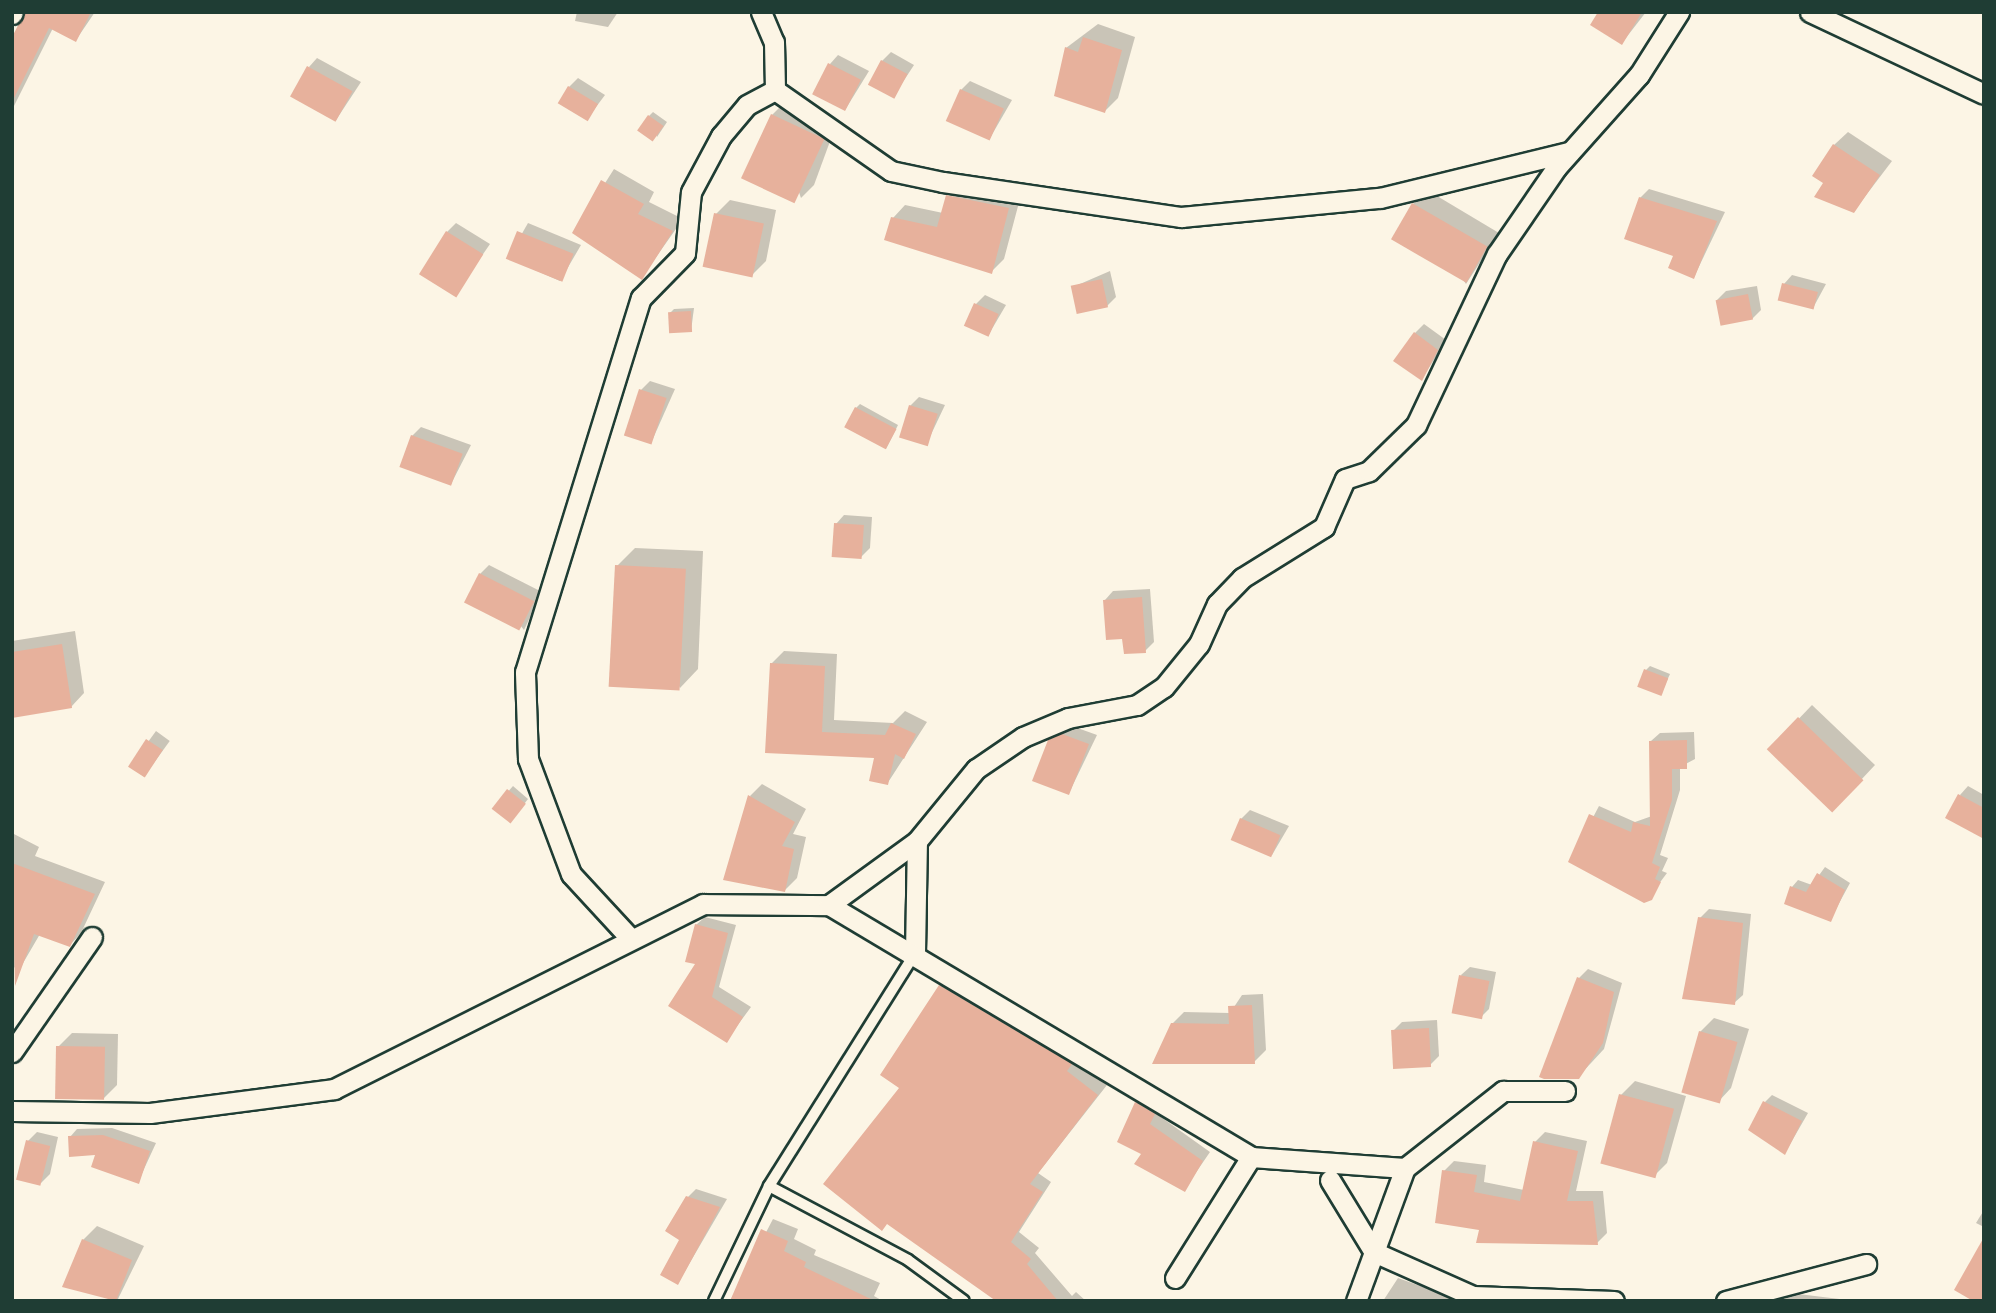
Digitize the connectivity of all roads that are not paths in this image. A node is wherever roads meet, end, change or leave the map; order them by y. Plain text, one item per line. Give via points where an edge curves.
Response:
1 (761, 12) edge
2 (1679, 12) edge
3 (1810, 12) edge
4 (775, 90) junction
5 (1984, 94) edge
6 (1569, 152) junction
7 (917, 841) junction
8 (829, 905) junction
9 (92, 937) dead end
10 (631, 939) junction
11 (915, 953) junction
12 (12, 1052) edge
13 (1565, 1091) dead end
14 (12, 1111) edge
15 (1251, 1157) junction
16 (1405, 1168) junction
17 (1330, 1180) dead end
18 (769, 1186) junction
19 (1374, 1252) junction
20 (1866, 1264) dead end
21 (1175, 1279) dead end
22 (714, 1301) edge
23 (964, 1301) edge
24 (1356, 1301) edge
25 (1614, 1301) edge
26 (1726, 1301) edge

1 - 4 street via 774,42
2 - 6 street via 1639,75
3 - 5 street
4 - 6 street via 891,171 1181,217 1380,198
4 - 10 street via 747,105 721,136 691,192 685,253 641,298 525,672 528,759 571,874
6 - 7 street via 1486,273 1416,425 1369,471 1345,479 1324,527 1242,578 1217,604 1199,644 1164,687 1137,705 1068,718 1023,737 976,769
7 - 8 street
7 - 11 street
8 - 10 street via 703,904
8 - 11 street
9 - 12 street
10 - 14 street via 334,1089 150,1113
11 - 15 street
11 - 18 lane
13 - 16 street via 1503,1091
15 - 16 street
15 - 21 street
16 - 19 street
17 - 19 street
18 - 22 lane
18 - 23 lane via 908,1260
19 - 24 street
19 - 25 street via 1483,1298
20 - 26 street

